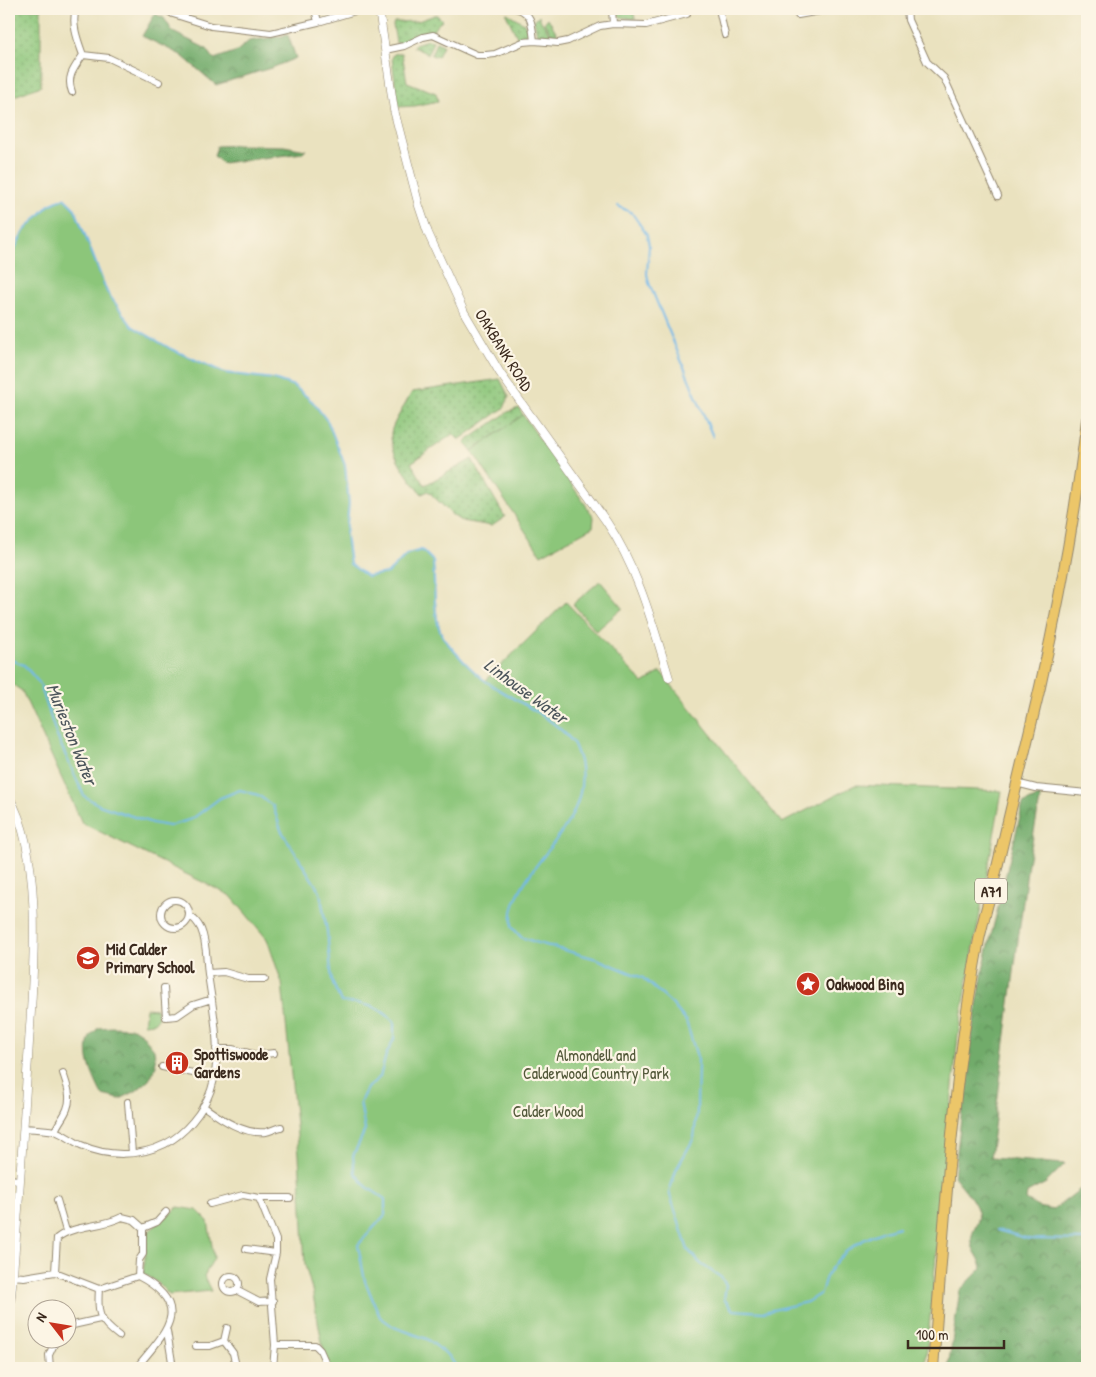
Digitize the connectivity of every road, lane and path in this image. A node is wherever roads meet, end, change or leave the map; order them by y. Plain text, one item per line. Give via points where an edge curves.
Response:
1 (76, 9) edge
2 (165, 9) edge
3 (315, 9) edge
4 (362, 9) edge
5 (379, 9) edge
6 (518, 9) edge
7 (612, 9) edge
8 (719, 9) edge
9 (797, 9) edge
10 (831, 9) edge
11 (907, 9) edge
12 (174, 11) edge
13 (687, 14) dead end
14 (318, 22) junction
15 (613, 24) junction
16 (725, 35) dead end
17 (534, 41) junction
18 (385, 50) junction
19 (83, 55) junction
20 (159, 82) dead end
21 (72, 92) dead end
22 (998, 196) dead end
23 (1087, 420) edge
24 (669, 678) dead end
25 (1016, 783) junction
26 (1087, 793) edge
27 (9, 797) edge
28 (189, 915) junction
29 (208, 973) junction
30 (265, 979) dead end
31 (164, 988) dead end
32 (212, 999) junction
33 (216, 1049) junction
34 (274, 1053) dead end
35 (162, 1067) dead end
36 (63, 1073) dead end
37 (214, 1077) junction
38 (128, 1102) dead end
39 (203, 1106) junction
40 (281, 1126) dead end
41 (24, 1128) junction
42 (55, 1131) junction
43 (132, 1153) junction
44 (9, 1179) edge
45 (19, 1180) junction
46 (259, 1198) junction
47 (290, 1198) dead end
48 (58, 1200) dead end
49 (210, 1204) dead end
50 (166, 1212) dead end
51 (143, 1228) junction
52 (66, 1231) junction
53 (246, 1249) dead end
54 (276, 1253) junction
55 (55, 1272) junction
56 (12, 1276) junction
57 (138, 1276) junction
58 (98, 1289) junction
59 (236, 1290) dead end
60 (273, 1301) junction
61 (9, 1316) edge
62 (100, 1319) junction
63 (78, 1324) edge
64 (227, 1328) dead end
65 (166, 1331) junction
66 (119, 1336) dead end
67 (224, 1341) junction
68 (275, 1344) junction
69 (196, 1346) dead end
70 (51, 1350) edge
71 (50, 1368) edge
72 (136, 1368) edge
73 (173, 1368) edge
74 (238, 1368) edge
75 (273, 1368) edge
76 (328, 1368) edge
77 (933, 1368) edge

1 - 19 street via 76,34
2 - 12 street
3 - 14 street
4 - 14 street
5 - 18 street, OAKBANK ROAD
6 - 17 street via 532,22
7 - 15 street
8 - 16 street
9 - 10 street via 798,15
11 - 22 street via 908,20 927,62 944,78
12 - 14 street via 211,26 271,33
13 - 15 street via 646,25
15 - 17 street via 568,41
17 - 18 street via 486,55 477,55 434,36
18 - 24 street, OAKBANK ROAD via 394,110 428,233 464,312 500,373 608,524 645,601
19 - 20 street via 109,58
19 - 21 street via 71,71 69,84
23 - 25 main road, A71 via 1060,587
25 - 26 street
25 - 77 main road, A71 via 979,943 966,1017 947,1176
27 - 41 street via 21,824 32,884 32,984
28 - 28 street via 182,927 172,929 165,925 160,914 164,905 173,900 182,902
28 - 29 street via 196,920 204,939
29 - 30 street via 224,972 248,979 257,975
29 - 32 street
31 - 32 street via 166,1017 177,1016
32 - 33 street
33 - 34 street via 257,1055
33 - 37 street
35 - 37 street
36 - 42 street via 69,1101
37 - 39 street
38 - 43 street
39 - 40 street via 234,1126 252,1131 265,1132
39 - 43 street via 186,1128 166,1144
41 - 42 street
41 - 45 street
42 - 43 street via 97,1151
44 - 45 street
45 - 56 street
46 - 47 street
46 - 49 street via 243,1195
46 - 54 street via 276,1240
48 - 52 street
50 - 51 street via 157,1222
51 - 52 street via 134,1220 122,1217 110,1223
51 - 57 street via 143,1254 139,1260
52 - 55 street via 56,1240
53 - 54 street
54 - 60 street via 270,1279
55 - 56 street
55 - 58 street
56 - 61 street
57 - 58 street
57 - 65 street via 162,1292 171,1305
58 - 62 street
59 - 60 street via 259,1302
60 - 68 street
62 - 63 street
62 - 66 street
64 - 67 street
65 - 72 street
65 - 73 street
67 - 69 street
67 - 74 street
68 - 75 street
68 - 76 street via 315,1345
70 - 71 street

